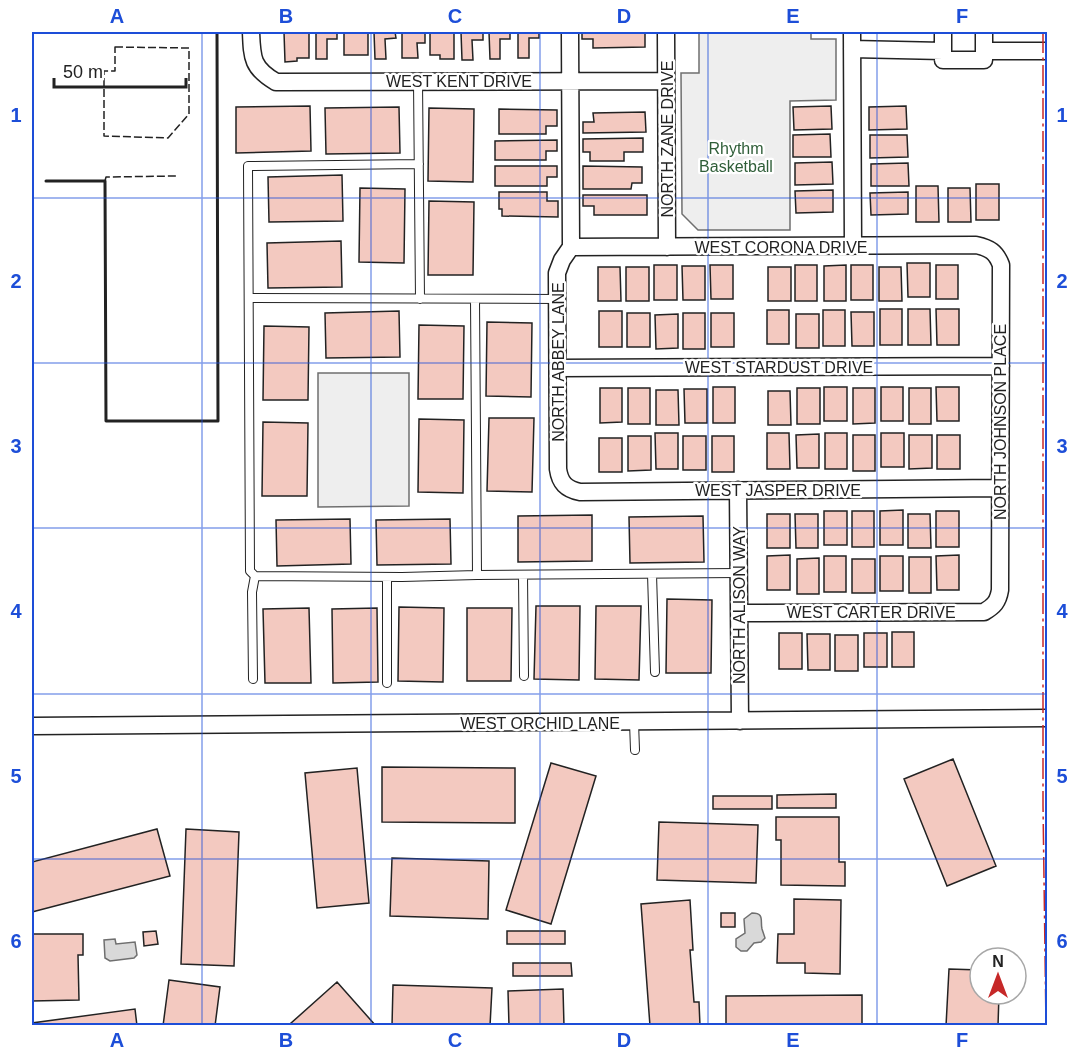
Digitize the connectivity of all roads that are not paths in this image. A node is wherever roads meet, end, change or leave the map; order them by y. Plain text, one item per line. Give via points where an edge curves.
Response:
1 (251, 32) edge
2 (570, 32) edge
3 (666, 32) edge
4 (852, 32) edge
5 (943, 32) edge
6 (984, 32) edge
7 (852, 49) junction
8 (943, 51) junction
9 (984, 51) junction
10 (1047, 51) edge
11 (418, 81) junction
12 (570, 81) junction
13 (666, 81) junction
14 (419, 164) junction
15 (853, 246) junction
16 (571, 247) junction
17 (667, 247) junction
18 (989, 248) joint
19 (249, 298) junction
20 (420, 298) junction
21 (475, 299) junction
22 (558, 299) junction
23 (1001, 366) junction
24 (558, 368) junction
25 (560, 481) joint
26 (999, 488) junction
27 (738, 490) junction
28 (740, 573) junction
29 (652, 574) junction
30 (477, 575) junction
31 (522, 575) junction
32 (255, 576) junction
33 (387, 577) junction
34 (998, 601) joint
35 (740, 613) junction
36 (655, 672) dead end
37 (524, 676) dead end
38 (253, 679) dead end
39 (387, 683) dead end
40 (1047, 718) edge
41 (740, 721) junction
42 (634, 722) junction
43 (32, 726) edge
44 (635, 750) dead end

1 - 11 street, WEST KENT DRIVE via 256,67 276,82
2 - 12 street
3 - 13 street, NORTH ZANE DRIVE
4 - 7 street
5 - 8 street
6 - 9 street
7 - 8 street
7 - 15 street
8 - 9 street via 943,60 984,60
9 - 10 street
11 - 12 street, WEST KENT DRIVE
11 - 14 lane
12 - 13 street, WEST KENT DRIVE
12 - 16 street
13 - 17 street, NORTH ZANE DRIVE
14 - 19 lane via 248,166
14 - 20 lane
15 - 17 street, WEST CORONA DRIVE
15 - 18 street, WEST CORONA DRIVE
16 - 17 street, WEST CORONA DRIVE
16 - 22 street, NORTH ABBEY LANE via 557,273
18 - 23 street, NORTH JOHNSON PLACE via 998,256 1001,266
19 - 20 lane
19 - 32 lane via 250,571
20 - 21 lane
21 - 22 lane
21 - 30 lane
22 - 24 street, NORTH ABBEY LANE
23 - 24 street, WEST STARDUST DRIVE
23 - 26 street, NORTH JOHNSON PLACE
24 - 25 street, NORTH ABBEY LANE
25 - 27 street, WEST JASPER DRIVE via 580,492
26 - 27 street, WEST JASPER DRIVE
26 - 34 street, NORTH JOHNSON PLACE
27 - 28 street, NORTH ALISON WAY
28 - 29 lane
28 - 35 street, NORTH ALISON WAY
29 - 31 lane
29 - 36 lane
30 - 31 lane
30 - 33 lane
31 - 37 lane
32 - 33 lane
32 - 38 lane
33 - 39 lane
34 - 35 street, WEST CARTER DRIVE via 984,612
35 - 41 street, NORTH ALISON WAY
40 - 41 street, WEST ORCHID LANE
41 - 42 street, WEST ORCHID LANE
42 - 43 street, WEST ORCHID LANE
42 - 44 lane

